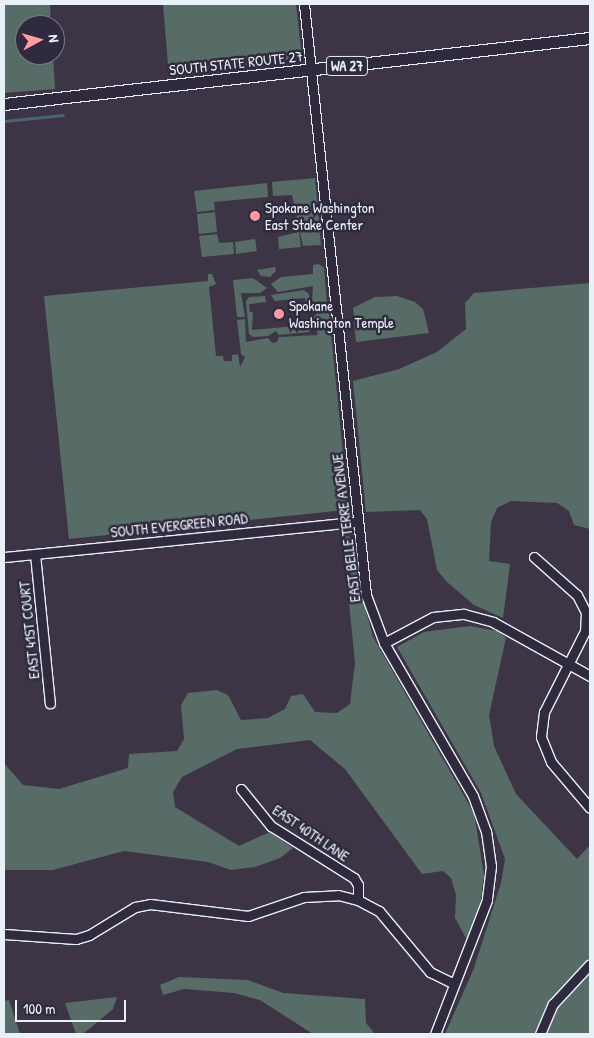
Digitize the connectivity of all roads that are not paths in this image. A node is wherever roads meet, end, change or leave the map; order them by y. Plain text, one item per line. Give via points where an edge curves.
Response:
1 (304, 4) edge
2 (590, 38) edge
3 (311, 70) junction
4 (4, 104) edge
5 (358, 522) junction
6 (35, 554) junction
7 (4, 557) edge
8 (534, 557) dead end
9 (384, 643) junction
10 (568, 664) junction
11 (590, 676) edge
12 (50, 703) dead end
13 (241, 789) dead end
14 (590, 808) edge
15 (358, 900) junction
16 (4, 934) edge
17 (590, 964) edge
18 (453, 983) junction
19 (435, 1034) edge
20 (540, 1034) edge

1 - 3 street, EAST BELLE TERRE AVENUE
2 - 3 main road, SOUTH STATE ROUTE 27 / WA 27
3 - 4 main road, SOUTH STATE ROUTE 27 / WA 27
3 - 5 street, EAST BELLE TERRE AVENUE
5 - 6 street, SOUTH EVERGREEN ROAD
5 - 9 street, EAST BELLE TERRE AVENUE via 366,595
6 - 7 street, SOUTH EVERGREEN ROAD
6 - 12 street, EAST 41ST COURT
8 - 10 street via 577,595 586,613 585,631
9 - 10 street via 434,617 464,614 493,622
9 - 18 street, EAST BELLE TERRE AVENUE via 473,796 486,831 491,866 488,900
10 - 11 street
10 - 14 street via 544,712 541,737 551,762
13 - 15 street, EAST 40TH LANE via 271,826 354,878 358,886
15 - 16 street via 318,895 248,916 162,904 135,907 89,935 76,939
15 - 18 street via 379,911 430,972
17 - 20 street via 553,1004
18 - 19 street, EAST BELLE TERRE AVENUE

